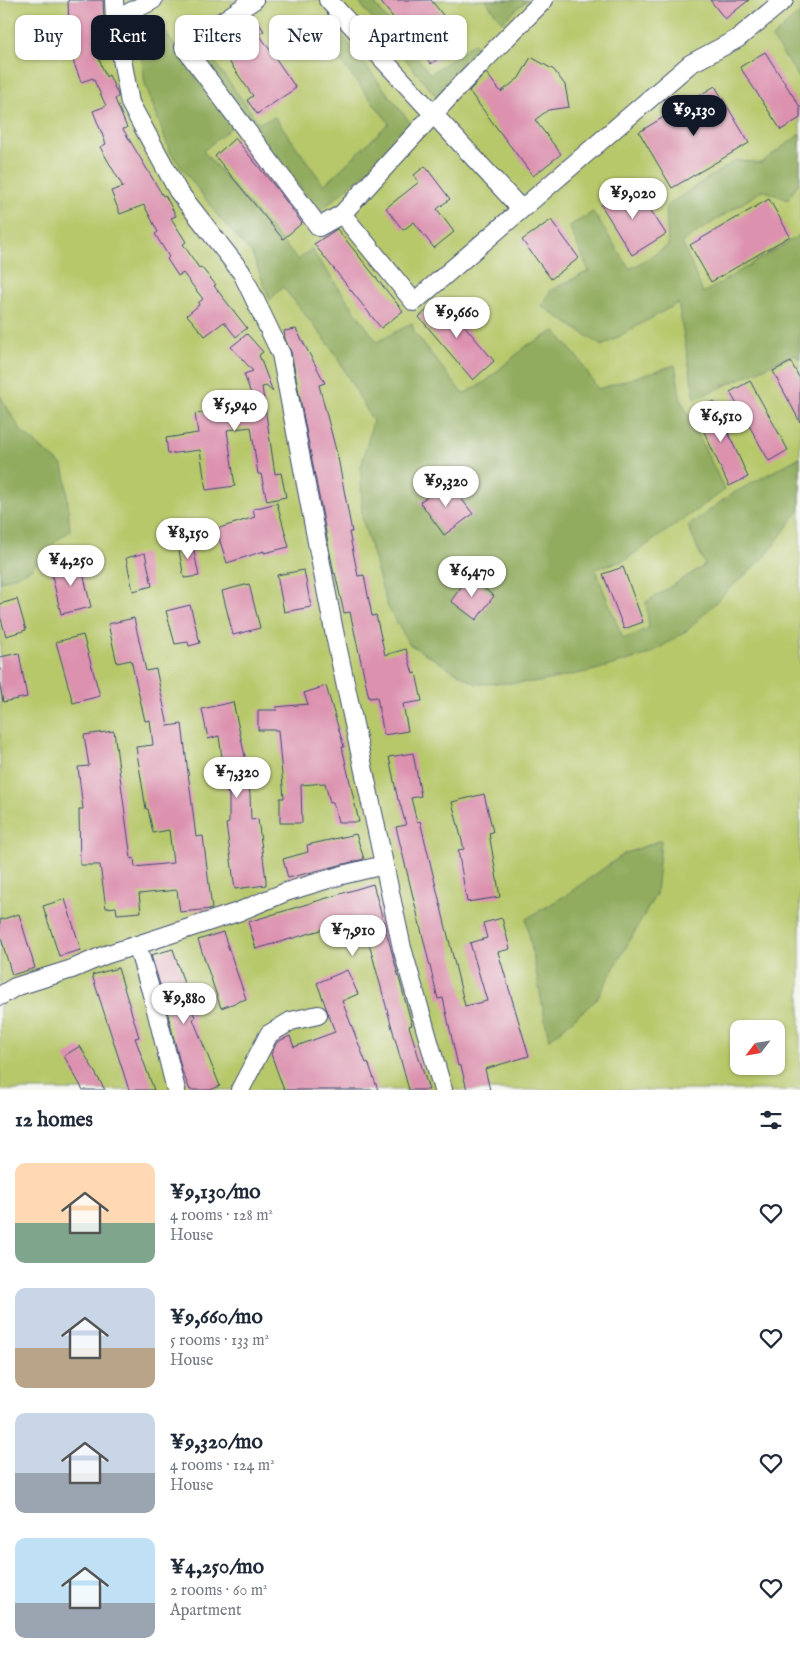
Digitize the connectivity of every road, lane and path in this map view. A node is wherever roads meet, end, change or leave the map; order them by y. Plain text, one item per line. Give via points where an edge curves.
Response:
1 (114, 0) edge
2 (153, 0) edge
3 (254, 0) edge
4 (328, 0) edge
5 (544, 0) edge
6 (784, 0) edge
7 (115, 15) edge
8 (124, 15) edge
9 (122, 60) edge
10 (434, 114) junction
11 (522, 210) junction
12 (342, 214) junction
13 (384, 865) junction
14 (137, 945) junction
15 (0, 996) edge
16 (318, 1015) dead end
17 (176, 1090) edge
18 (240, 1090) edge
19 (443, 1090) edge

1 - 7 street
2 - 8 street
3 - 12 street via 184,47 319,227
4 - 10 street
5 - 10 street
6 - 11 street via 737,39 690,64
9 - 13 street via 130,103 178,191 242,273 281,354 334,631
10 - 11 street
10 - 12 street
11 - 12 street via 414,302
13 - 14 street via 286,892 238,912
13 - 19 street via 402,948
14 - 15 street via 15,986
14 - 17 street
16 - 18 street via 291,1021 269,1034

